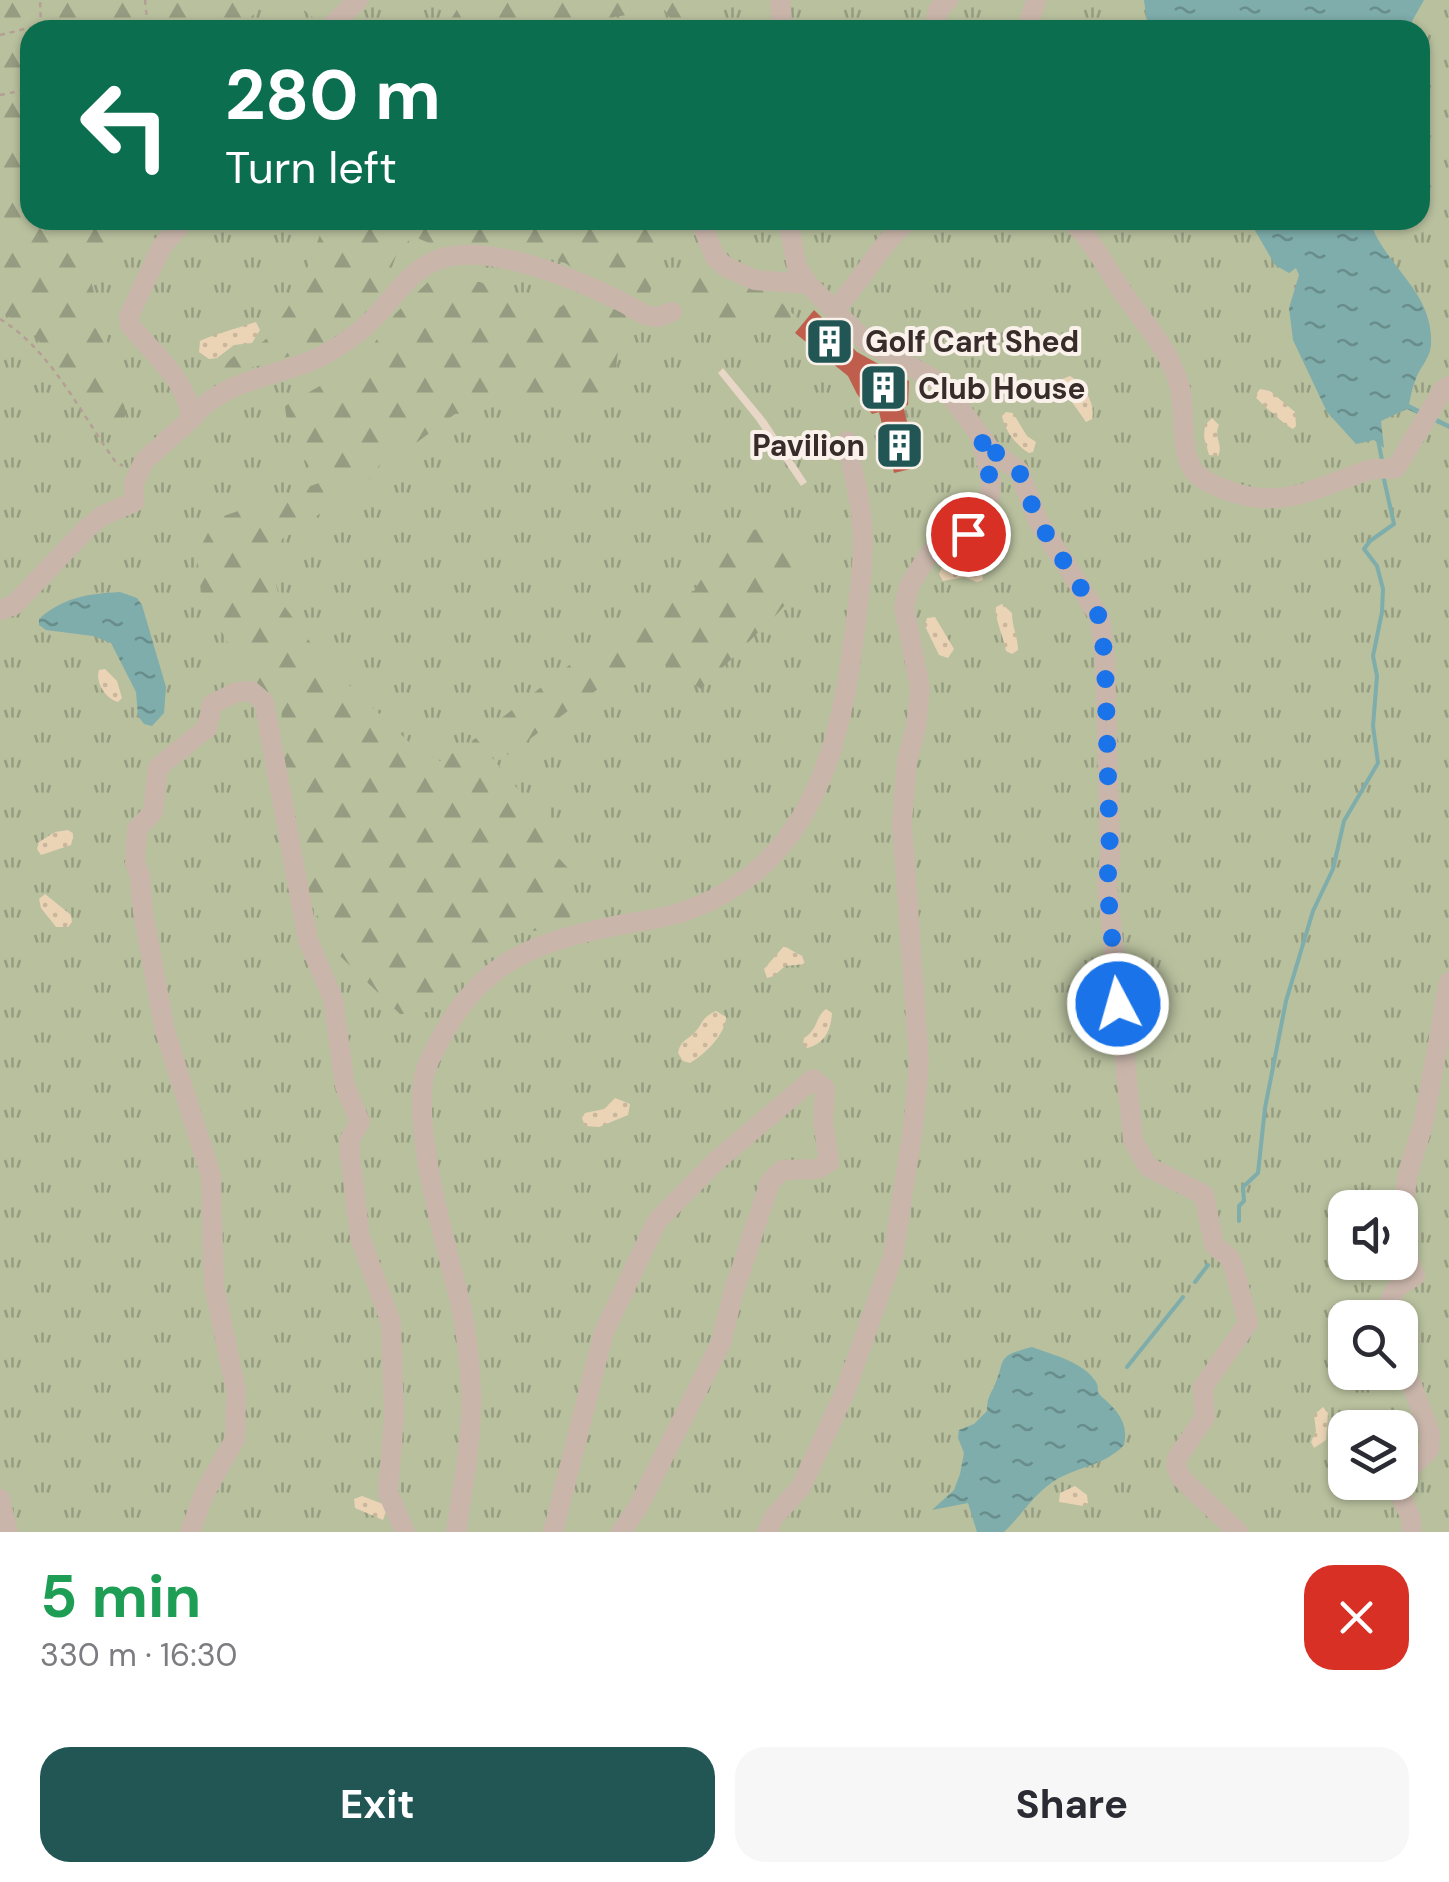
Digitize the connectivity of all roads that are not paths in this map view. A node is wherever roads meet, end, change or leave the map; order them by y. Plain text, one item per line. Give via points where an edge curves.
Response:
1 (358, 0) edge
2 (337, 20) edge
3 (176, 230) edge
4 (704, 230) edge
5 (790, 230) edge
6 (898, 230) edge
7 (1081, 230) edge
8 (808, 284) junction
9 (834, 310) junction
10 (672, 312) dead end
11 (1444, 390) edge
12 (192, 418) junction
13 (980, 435) junction
14 (847, 441) dead end
15 (0, 610) edge
16 (1449, 982) edge
17 (1388, 1300) edge
18 (1414, 1390) edge
19 (1418, 1461) edge
20 (0, 1499) edge
21 (1402, 1500) edge
22 (8, 1532) edge
23 (190, 1532) edge
24 (404, 1532) edge
25 (456, 1532) edge
26 (553, 1532) edge
27 (620, 1532) edge
28 (767, 1532) edge
29 (1238, 1532) edge
30 (1411, 1532) edge

1 - 2 lane
3 - 12 lane via 129,316 184,388
4 - 8 lane via 726,267 754,280
5 - 8 lane via 797,267
6 - 9 lane
7 - 11 lane via 1172,361 1188,456 1201,479 1270,500 1396,468
8 - 9 lane
9 - 13 lane via 866,342 942,382
10 - 12 lane via 645,315 546,269 446,257 410,276 371,321 328,353 242,384 202,405
12 - 15 lane via 144,461 134,502 88,527 14,604
13 - 28 lane via 989,502 968,534 929,554 904,607 920,688 902,822 919,1062 893,1256 830,1424 801,1487
13 - 29 lane via 1019,471 1038,521 1100,618 1107,882 1133,1140 1148,1167 1204,1196 1214,1245 1234,1268 1248,1322 1203,1387 1205,1417 1176,1466
14 - 25 lane via 862,524 848,684 818,791 790,835 744,882 686,912 561,938 496,967 447,1025 426,1067 426,1155 462,1310 471,1391
16 - 17 lane via 1402,1220 1415,1276
18 - 19 lane via 1430,1433 1429,1450
20 - 22 lane
21 - 30 lane
23 - 24 lane via 235,1439 236,1390 214,1286 211,1176 165,1031 134,862 138,829 153,812 158,768 207,728 212,704 251,691 264,702 308,940 333,998 345,1086 360,1122 350,1155 360,1237 391,1323 388,1493
26 - 27 lane via 604,1332 657,1221 813,1078 825,1090 830,1162 782,1170 770,1182 721,1343

